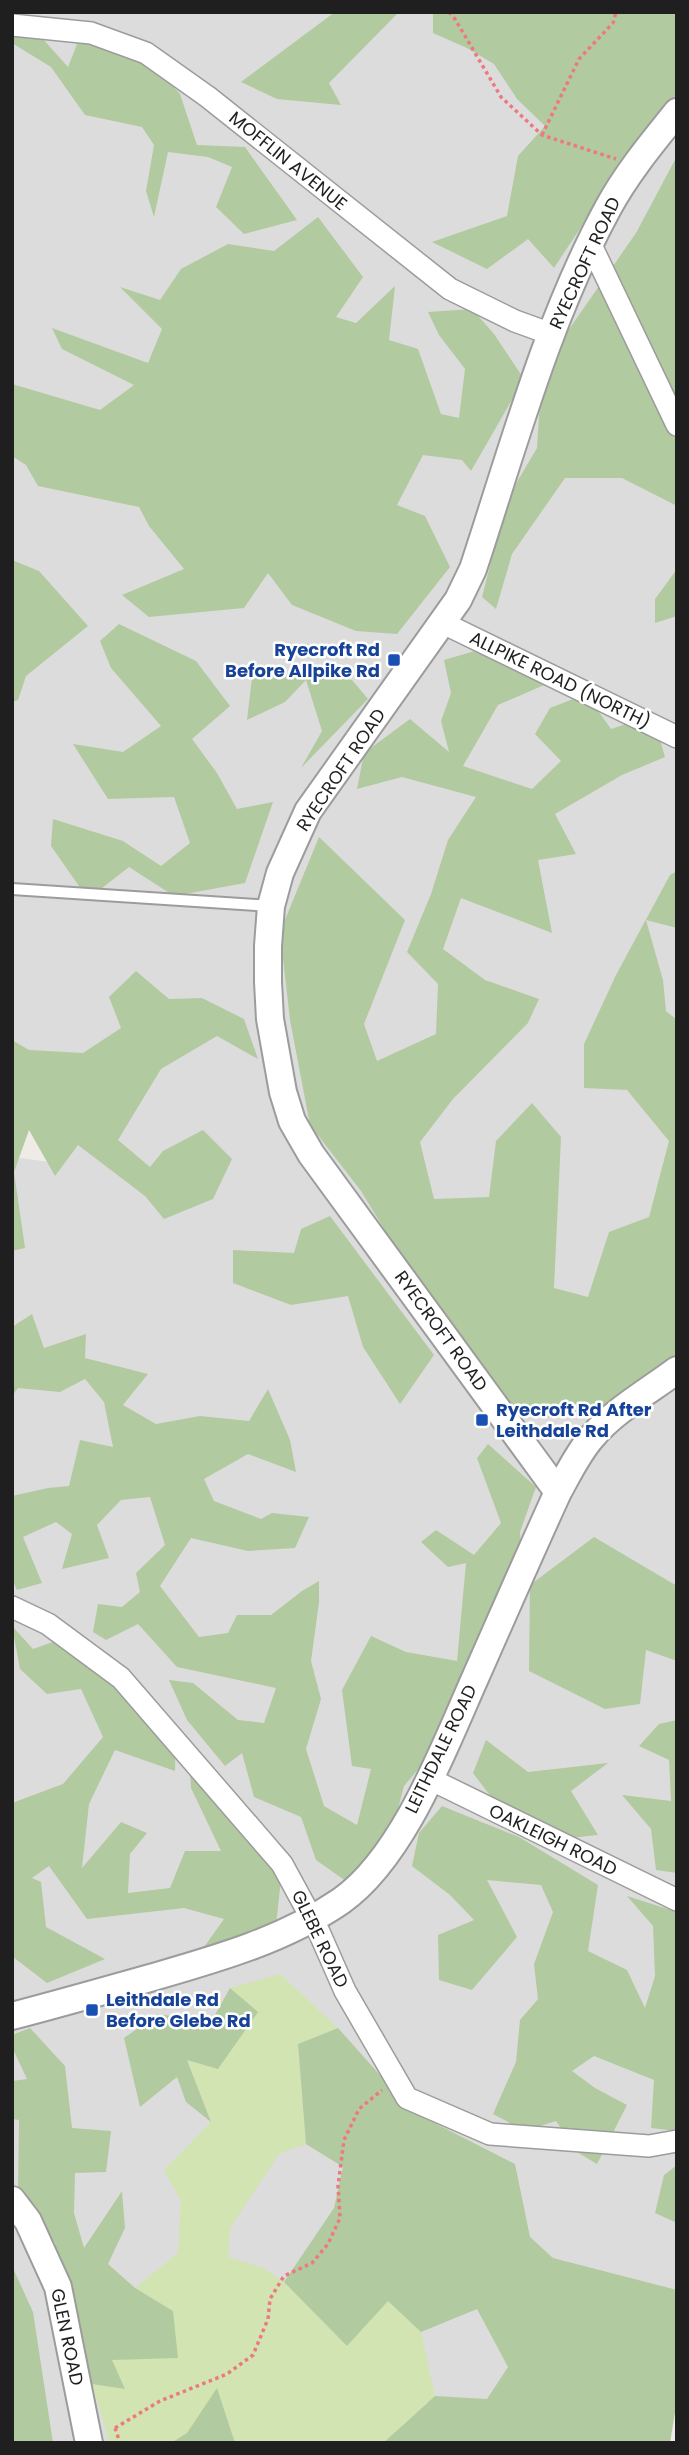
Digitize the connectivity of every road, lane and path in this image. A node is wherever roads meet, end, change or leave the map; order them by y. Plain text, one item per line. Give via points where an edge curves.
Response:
1 (449, 12) edge
2 (616, 12) edge
3 (12, 25) edge
4 (677, 112) edge
5 (542, 135) junction
6 (635, 165) junction
7 (590, 243) junction
8 (551, 334) junction
9 (677, 425) edge
10 (443, 623) junction
11 (677, 737) edge
12 (12, 889) edge
13 (271, 906) junction
14 (677, 1370) edge
15 (558, 1492) junction
16 (12, 1607) edge
17 (430, 1779) junction
18 (677, 1900) edge
19 (311, 1919) junction
20 (12, 2016) edge
21 (395, 2080) junction
22 (677, 2141) edge
23 (12, 2200) edge
24 (115, 2428) dead end
25 (89, 2443) edge

1 - 5 path via 501,97
2 - 5 path via 613,23 579,59
3 - 8 street, MOFFLIN AVENUE via 91,33 146,54 208,97 450,289
4 - 6 street, RYECROFT ROAD
5 - 6 path
6 - 7 street, RYECROFT ROAD
7 - 8 street, RYECROFT ROAD
7 - 9 street
8 - 10 street, RYECROFT ROAD via 473,569
10 - 11 street, ALLPIKE ROAD (NORTH)
10 - 13 street, RYECROFT ROAD via 308,811 280,873
12 - 13 lane
13 - 15 street, RYECROFT ROAD via 270,1019 292,1121 311,1154
14 - 15 street, LEITHDALE ROAD via 591,1438
15 - 17 street, LEITHDALE ROAD
16 - 19 street, GLEBE ROAD via 48,1624 121,1678 282,1864
17 - 18 street, OAKLEIGH ROAD
17 - 19 street, LEITHDALE ROAD via 379,1864 342,1900
19 - 20 street, LEITHDALE ROAD via 213,1960
19 - 21 street, GLEBE ROAD via 345,1992
21 - 22 street, GLEBE ROAD via 407,2098 490,2134 649,2146
21 - 24 path via 359,2109 344,2140 338,2186 340,2218 328,2244 312,2263 284,2276 270,2299 268,2319 253,2355 227,2374 160,2401
23 - 25 street, GLEN ROAD via 58,2287

